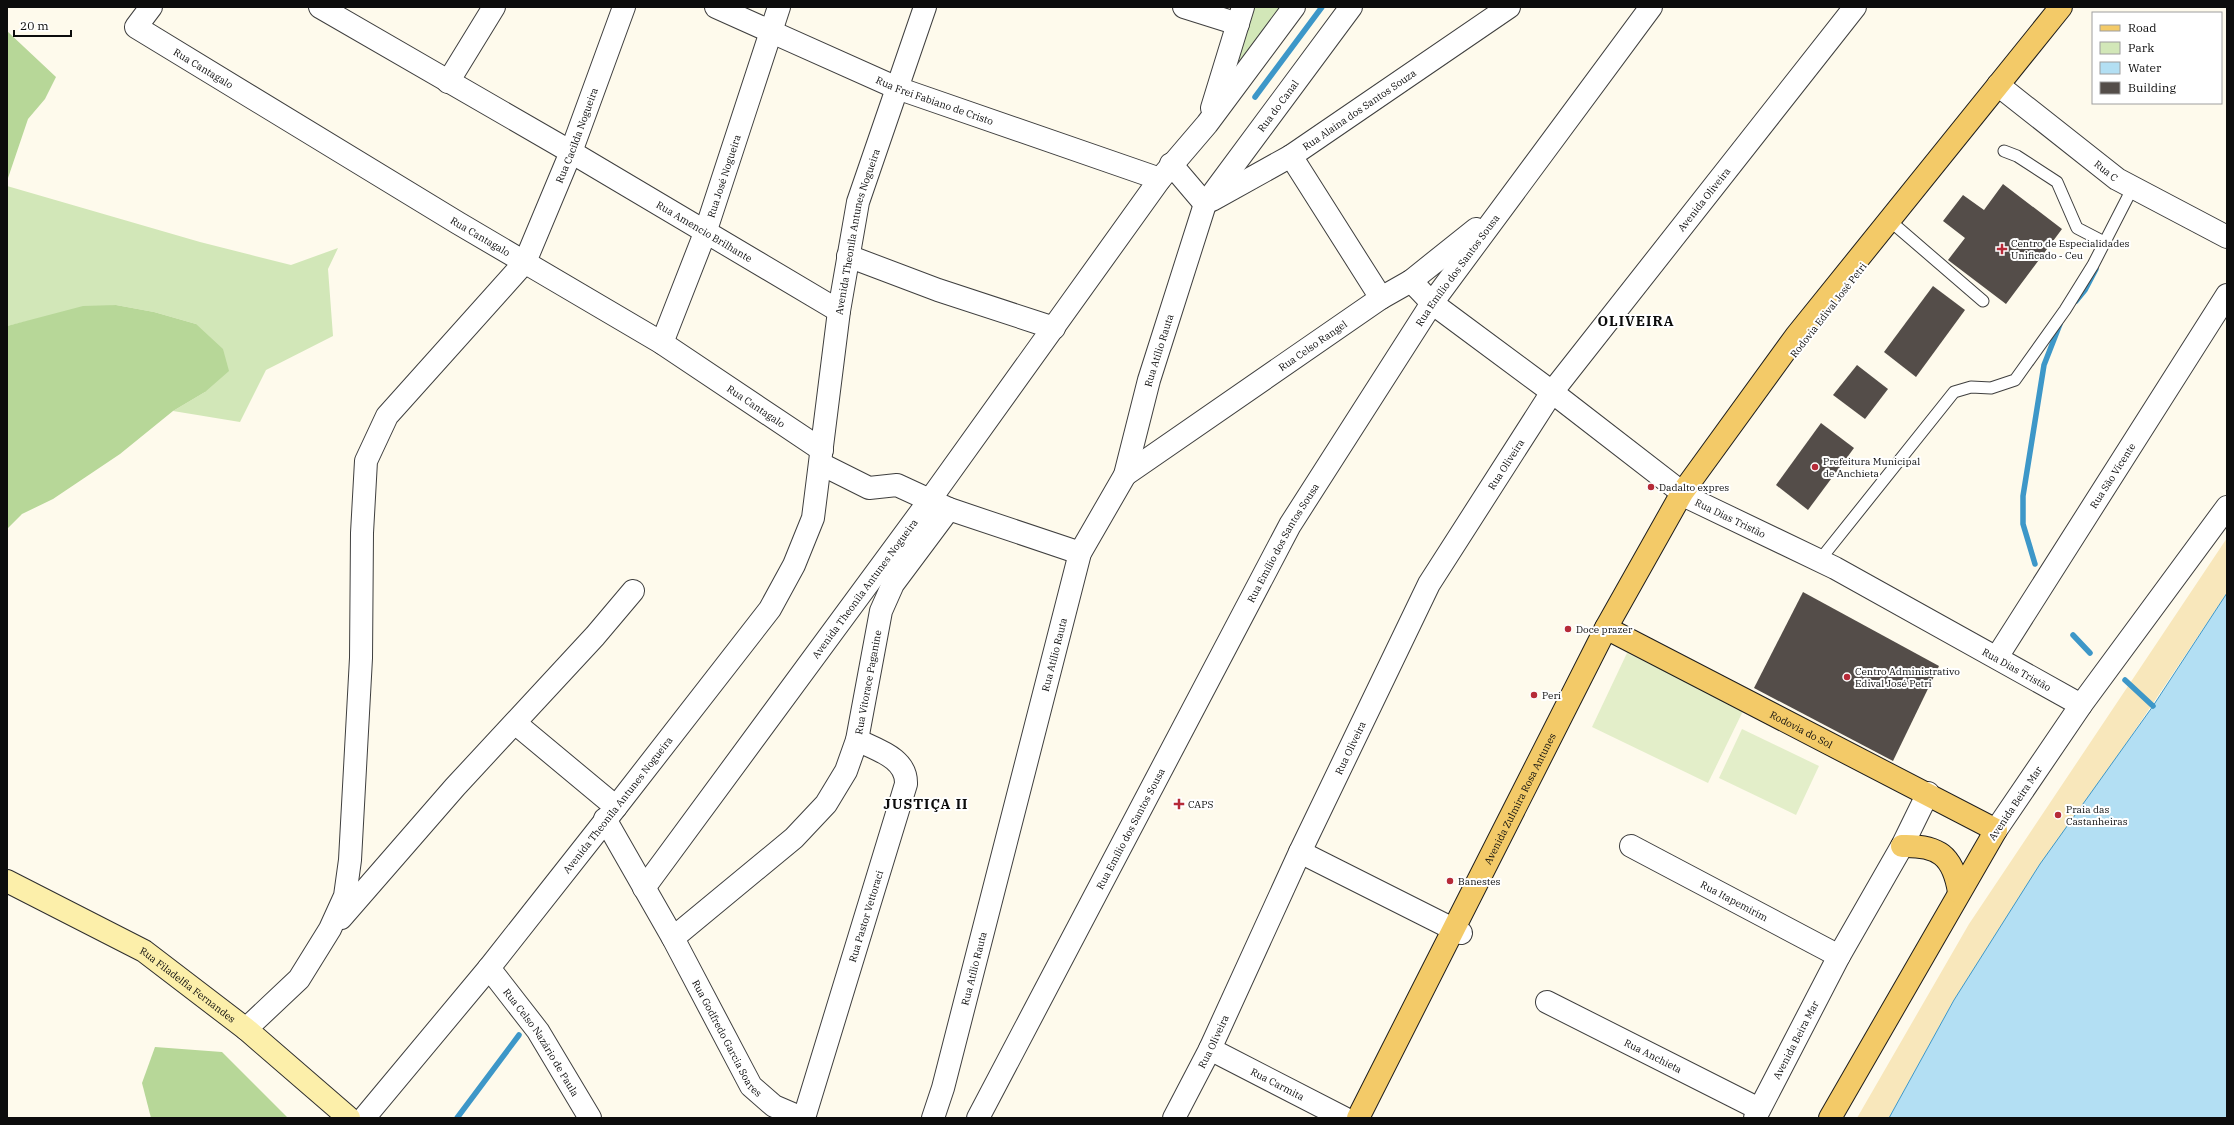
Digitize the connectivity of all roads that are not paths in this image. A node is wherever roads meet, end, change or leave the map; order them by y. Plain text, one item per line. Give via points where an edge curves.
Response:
1 (151, 7) edge
2 (320, 7) edge
3 (494, 7) edge
4 (624, 7) edge
5 (716, 7) edge
6 (779, 7) edge
7 (925, 7) edge
8 (1184, 7) edge
9 (1294, 7) edge
10 (1351, 7) edge
11 (1651, 7) edge
12 (1855, 7) edge
13 (2061, 7) edge
14 (2070, 7) edge
15 (1497, 10) edge
16 (1241, 15) edge
17 (771, 30) junction
18 (448, 82) junction
19 (2001, 87) junction
20 (897, 88) junction
21 (1207, 124) junction
22 (2004, 151) dead end
23 (571, 152) junction
24 (1291, 156) junction
25 (1165, 172) junction
26 (2133, 187) junction
27 (1205, 204) junction
28 (1497, 212) junction
29 (1892, 223) junction
30 (706, 233) junction
31 (2227, 237) edge
32 (2104, 242) junction
33 (848, 256) junction
34 (525, 262) junction
35 (1411, 281) junction
36 (2227, 295) edge
37 (1381, 298) junction
38 (1982, 301) dead end
39 (1432, 303) junction
40 (838, 311) junction
41 (1054, 328) junction
42 (662, 342) junction
43 (1552, 392) junction
44 (822, 457) junction
45 (1125, 475) junction
46 (1686, 496) junction
47 (929, 501) junction
48 (2227, 507) edge
49 (949, 509) junction
50 (1080, 553) junction
51 (1819, 561) junction
52 (633, 592) dead end
53 (1610, 631) junction
54 (1997, 657) junction
55 (2081, 705) junction
56 (515, 723) junction
57 (857, 740) junction
58 (1928, 794) junction
59 (610, 813) junction
60 (1996, 830) junction
61 (1631, 846) dead end
62 (1902, 846) junction
63 (1300, 852) junction
64 (7, 881) edge
65 (644, 888) junction
66 (1959, 892) junction
67 (330, 929) junction
68 (1457, 931) junction
69 (673, 938) junction
70 (1839, 956) junction
71 (489, 968) junction
72 (1547, 1002) dead end
73 (246, 1029) junction
74 (1210, 1050) junction
75 (1757, 1114) edge
76 (349, 1118) edge
77 (364, 1118) edge
78 (590, 1118) edge
79 (803, 1118) edge
80 (933, 1118) edge
81 (978, 1118) edge
82 (1174, 1118) edge
83 (1344, 1118) edge
84 (1358, 1118) edge
85 (1368, 1118) edge
86 (1830, 1118) edge

1 - 34 street, Rua Cantagalo via 136,27
2 - 18 street, Rua Amencio Brilhante
3 - 18 street
4 - 23 street, Rua Cacilda Nogueira
5 - 17 street, Rua Frei Fabiano de Cristo
6 - 17 street, Rua José Nogueira
7 - 20 street, Avenida Theonila Antunes Nogueira
8 - 16 street
9 - 21 street
10 - 27 street, Rua do Canal
11 - 28 street, Rua Emílio dos Santos Sousa
12 - 43 street, Avenida Oliveira
13 - 19 main road, Rodovia Edival José Petri
14 - 19 main road, Rodovia Edival José Petri
15 - 24 street, Rua Alaina dos Santos Souza
16 - 21 street
17 - 20 street, Rua Frei Fabiano de Cristo
17 - 30 street, Rua José Nogueira
18 - 23 street, Rua Amencio Brilhante
19 - 26 street, Rua C via 2117,179
19 - 29 main road, Rodovia Edival José Petri
20 - 25 street, Rua Frei Fabiano de Cristo
20 - 33 street, Avenida Theonila Antunes Nogueira via 858,202
21 - 25 street, Avenida Theonila Antunes Nogueira
22 - 32 lane via 2017,156 2057,182 2077,228
23 - 30 street, Rua Amencio Brilhante
23 - 34 street, Rua Cacilda Nogueira
24 - 27 street, Rua Alaina dos Santos Souza
24 - 37 street
25 - 27 street
25 - 41 street, Avenida Theonila Antunes Nogueira
26 - 31 street, Rua C
26 - 32 lane
27 - 45 street, Rua Atílio Rauta via 1149,380
28 - 35 street, Rua Celso Rangel
28 - 39 street, Rua Emílio dos Santos Sousa
29 - 38 lane
29 - 46 main road, Rodovia Edival José Petri
30 - 40 street, Rua Amencio Brilhante
30 - 42 street, Rua José Nogueira
32 - 51 lane via 2065,310 2015,380 1991,388 1971,387 1954,392
33 - 40 street, Avenida Theonila Antunes Nogueira
33 - 41 street via 938,290
34 - 42 street, Rua Cantagalo
34 - 67 street, Rua Cacilda Nogueira via 387,416 366,462 362,533 361,658 350,860 345,896
35 - 37 street, Rua Celso Rangel
35 - 39 street, Rua Dias Tristão
36 - 54 street, Rua São Vicente
37 - 45 street, Rua Celso Rangel
39 - 43 street, Rua Dias Tristão
39 - 81 street, Rua Emílio dos Santos Sousa via 1290,525
40 - 44 street, Avenida Theonila Antunes Nogueira
41 - 47 street, Avenida Theonila Antunes Nogueira
42 - 44 street, Rua Cantagalo
43 - 46 street, Rua Dias Tristão
43 - 63 street, Rua Oliveira via 1429,584
44 - 47 street via 869,488 897,486
44 - 59 street, Avenida Theonila Antunes Nogueira via 813,518 794,565 770,609
45 - 50 street, Rua Atílio Rauta
46 - 51 street, Rua Dias Tristão
46 - 53 main road, Rodovia Edival José Petri
47 - 49 street
47 - 65 street, Avenida Theonila Antunes Nogueira
48 - 55 street, Avenida Beira Mar
49 - 50 street
49 - 57 street, Rua Vitorace Paganine via 893,584 881,611
50 - 80 street, Rua Atílio Rauta via 943,1088
51 - 54 street, Rua Dias Tristão
52 - 56 street
53 - 58 main road, Rodovia do Sol
53 - 68 main road, Avenida Zulmira Rosa Antunes
54 - 55 street, Rua Dias Tristão
55 - 60 street, Avenida Beira Mar
56 - 59 street
56 - 67 street
57 - 69 street, Rua Vitorace Paganine via 846,771 826,804 800,833
57 - 79 street, Rua Pastor Vettoraci via 896,760 906,774 906,784
58 - 60 main road, Rodovia do Sol
58 - 62 street, Avenida Beira Mar
59 - 65 street, Rua Godfredo Garcia Soares
59 - 71 street, Avenida Theonila Antunes Nogueira
60 - 66 main road, Avenida Beira Mar
61 - 70 street, Rua Itapemirim
62 - 66 main road via 1923,846 1939,853 1949,862 1956,874
62 - 70 street, Avenida Beira Mar
63 - 68 street
63 - 74 street, Rua Oliveira
64 - 73 main road, Rua Filadelfia Fernandes via 144,951
65 - 69 street, Rua Godfredo Garcia Soares
66 - 86 main road, Avenida Beira Mar
67 - 73 street via 299,979
68 - 84 main road, Avenida Zulmira Rosa Antunes
68 - 85 main road, Avenida Zulmira Rosa Antunes
69 - 79 street, Rua Godfredo Garcia Soares via 751,1086 774,1106
70 - 75 street, Avenida Beira Mar
71 - 77 street, Avenida Theonila Antunes Nogueira
71 - 78 street, Rua Celso Nazário de Paula via 538,1031
72 - 75 street, Rua Anchieta
73 - 76 main road, Rua Filadelfia Fernandes
74 - 82 street, Rua Oliveira
74 - 83 street, Rua Carmita

